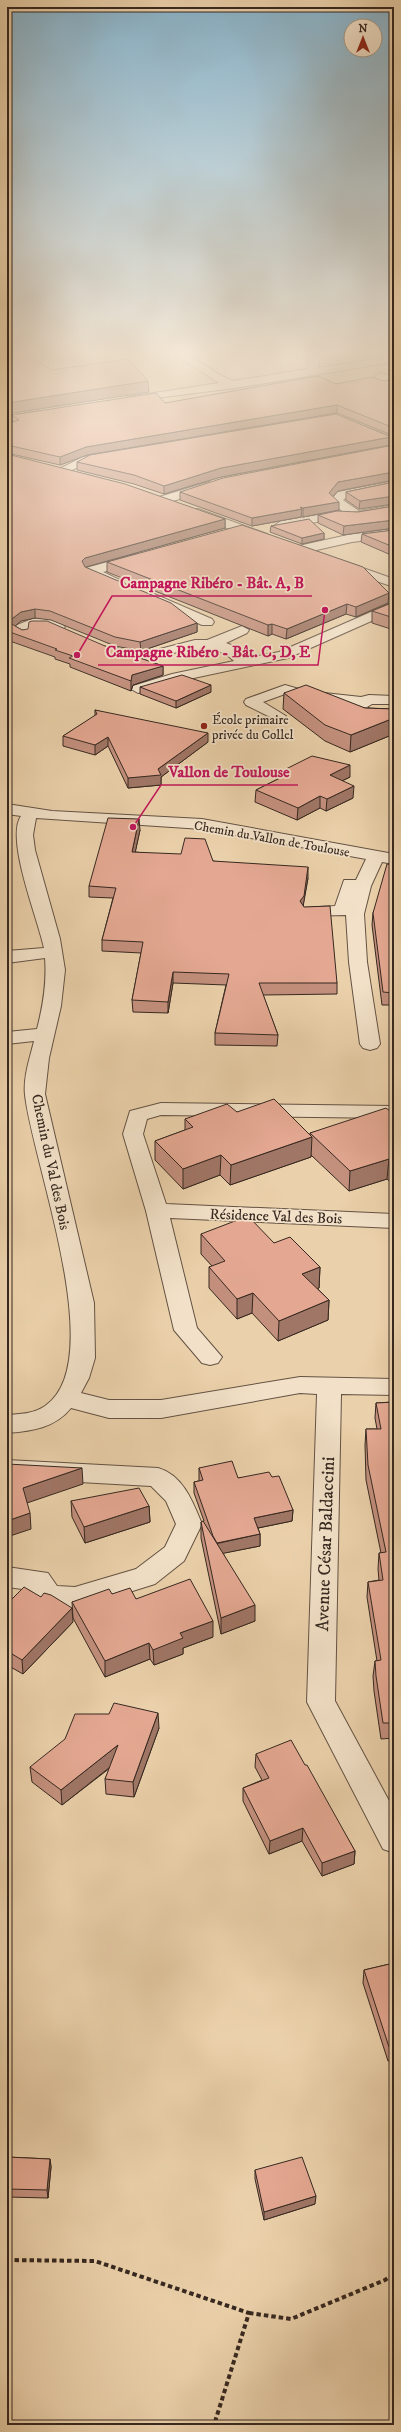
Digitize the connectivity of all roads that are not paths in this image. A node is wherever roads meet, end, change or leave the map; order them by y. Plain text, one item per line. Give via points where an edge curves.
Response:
1 (77, 463) edge
2 (48, 467) edge
3 (62, 470) junction
4 (85, 476) edge
5 (221, 482) edge
6 (394, 485) edge
7 (150, 495) edge
8 (163, 500) junction
9 (394, 509) edge
10 (358, 515) junction
11 (244, 531) junction
12 (394, 533) edge
13 (219, 536) edge
14 (299, 550) junction
15 (151, 554) edge
16 (394, 583) edge
17 (128, 587) edge
18 (142, 593) edge
19 (394, 606) edge
20 (207, 622) dead end
21 (242, 630) dead end
22 (22, 634) edge
23 (73, 634) edge
24 (94, 643) edge
25 (208, 644) junction
26 (244, 662) junction
27 (138, 689) dead end
28 (394, 700) edge
29 (362, 702) junction
30 (278, 716) dead end
31 (394, 716) edge
32 (376, 717) junction
33 (394, 730) edge
34 (7, 809) edge
35 (31, 814) junction
36 (394, 859) edge
37 (374, 860) junction
38 (310, 912) edge
39 (54, 952) junction
40 (7, 957) edge
41 (45, 1034) junction
42 (7, 1038) edge
43 (370, 1044) dead end
44 (394, 1112) edge
45 (157, 1211) junction
46 (394, 1221) edge
47 (210, 1357) dead end
48 (329, 1385) junction
49 (394, 1387) edge
50 (66, 1398) junction
51 (7, 1424) edge
52 (7, 1469) edge
53 (7, 1577) edge
54 (394, 1840) edge

1 - 3 street
2 - 3 street
3 - 4 street
5 - 8 street
6 - 10 street via 342,495 336,501
7 - 8 street
8 - 11 street
9 - 10 street
10 - 11 street via 337,514
11 - 13 street
11 - 14 street
12 - 14 street via 352,538
14 - 16 street
15 - 17 street via 92,571
18 - 20 street
19 - 26 street via 283,655
21 - 25 street via 231,637
22 - 23 street via 18,631 22,626 40,623
24 - 25 street via 123,655 138,657 188,645
25 - 26 street via 225,647
26 - 27 street via 172,678
28 - 29 street via 378,698
29 - 30 street via 304,695 285,689 250,702
29 - 32 street via 359,709
31 - 32 street
32 - 33 street
34 - 35 street, Chemin du Vallon de Toulouse
35 - 37 street, Chemin du Vallon de Toulouse via 202,824
35 - 39 street, Chemin du Val des Bois via 25,825 25,842
36 - 37 street, Chemin du Vallon de Toulouse
37 - 38 street via 353,874 342,911
37 - 43 street via 362,886 355,914 358,962
39 - 40 street
39 - 41 street, Chemin du Val des Bois via 56,988
41 - 42 street
41 - 50 street, Chemin du Val des Bois via 35,1094 82,1303 83,1358 77,1378
44 - 45 street via 161,1109 137,1115 133,1134
45 - 46 street, Résidence Val des Bois
45 - 47 street via 186,1330
48 - 49 street
48 - 50 street via 300,1385 162,1409 109,1409
48 - 54 street, Avenue César Baldaccini via 321,1702
50 - 51 street, Chemin du Val des Bois via 54,1412 32,1422
52 - 53 street via 158,1477 177,1496 189,1524 175,1554 145,1577 75,1598 49,1596 38,1580

